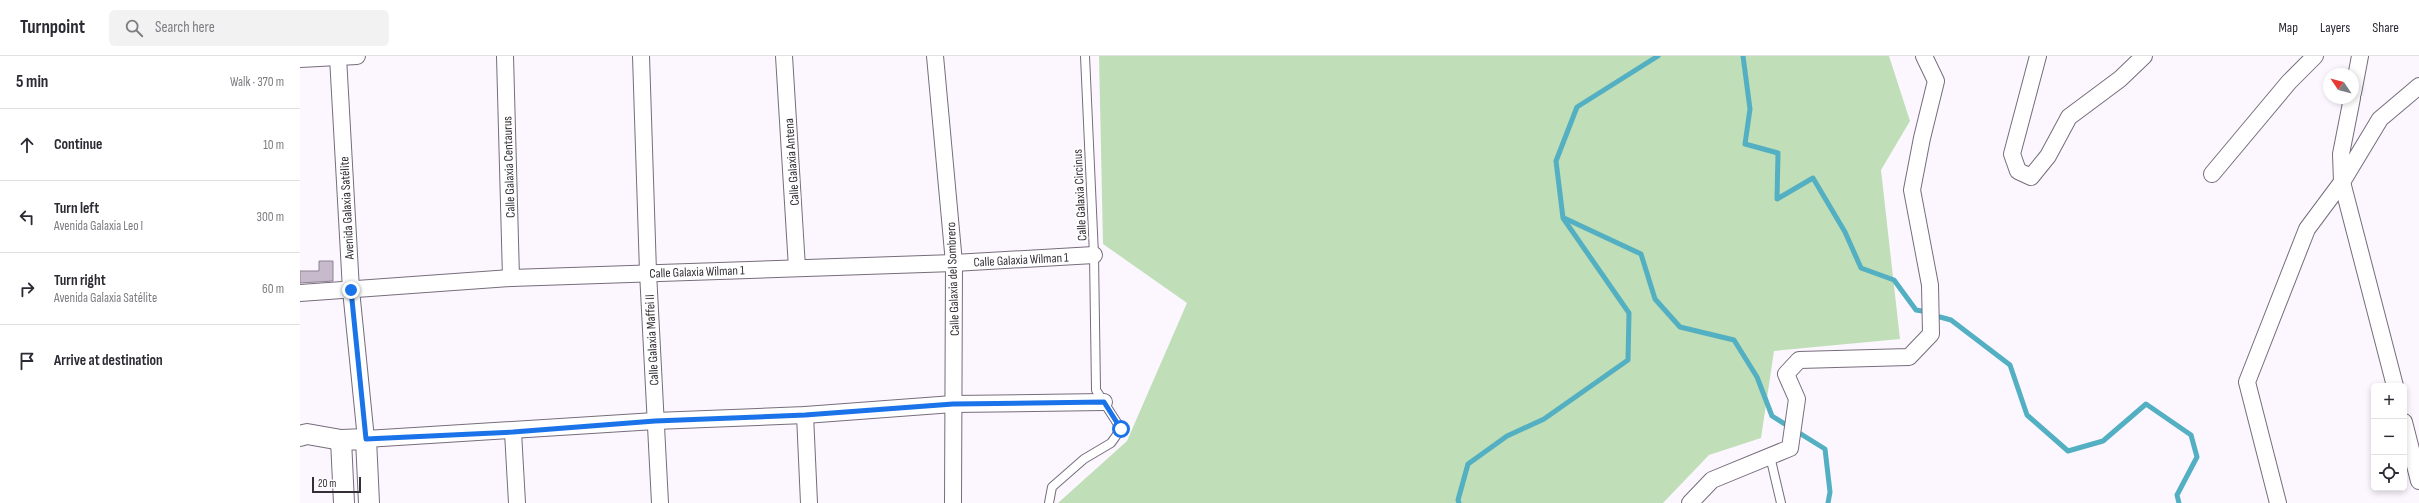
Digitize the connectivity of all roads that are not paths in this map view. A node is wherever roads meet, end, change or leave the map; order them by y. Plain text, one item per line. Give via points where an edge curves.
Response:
1 (357, 56) edge
2 (505, 56) edge
3 (641, 56) edge
4 (784, 56) edge
5 (935, 56) edge
6 (1085, 56) edge
7 (1924, 56) edge
8 (2038, 56) edge
9 (2144, 56) edge
10 (2315, 56) edge
11 (2360, 56) edge
12 (338, 57) junction
13 (300, 58) edge
14 (2358, 68) edge
15 (2419, 86) edge
16 (2351, 104) edge
17 (2212, 174) dead end
18 (2342, 182) junction
19 (1094, 255) junction
20 (954, 263) junction
21 (797, 268) junction
22 (648, 272) junction
23 (511, 278) junction
24 (351, 290) junction
25 (300, 293) edge
26 (2394, 383) edge
27 (1104, 402) junction
28 (953, 404) junction
29 (805, 415) junction
30 (655, 421) junction
31 (513, 432) junction
32 (2407, 434) edge
33 (300, 436) edge
34 (366, 439) junction
35 (341, 440) junction
36 (1770, 456) junction
37 (2419, 481) edge
38 (344, 503) edge
39 (369, 503) edge
40 (517, 503) edge
41 (660, 503) edge
42 (809, 503) edge
43 (953, 503) edge
44 (1049, 503) edge
45 (1690, 503) edge
46 (1781, 503) edge
47 (2278, 503) edge

1 - 12 street
2 - 23 street, Calle Galaxia Centaurus
3 - 22 street, Calle Galaxia Maffei II
4 - 21 street, Calle Galaxia Antena
5 - 20 street, Calle Galaxia del Sombrero
6 - 19 lane, Calle Galaxia Circinus
7 - 36 street via 1936,81 1912,190 1930,285 1931,334 1909,357 1799,360 1786,374 1797,399 1790,448
8 - 9 street via 2012,154 2018,171 2031,177 2048,156 2069,117 2120,79
10 - 17 street via 2289,82
11 - 14 street
12 - 13 street
12 - 24 street, Avenida Galaxia Satélite
15 - 18 street via 2380,119
16 - 18 street via 2341,154
18 - 26 street
18 - 47 street via 2307,229 2247,382
19 - 20 street, Calle Galaxia Wilman 1
19 - 27 lane, Calle Galaxia Circinus via 1096,390
20 - 21 street, Calle Galaxia Wilman 1
20 - 28 street, Calle Galaxia del Sombrero
21 - 22 street, Calle Galaxia Wilman 1
22 - 23 street, Calle Galaxia Wilman 1
22 - 30 street, Calle Galaxia Maffei II
23 - 24 street, Calle Galaxia Wilman 1
24 - 25 street, Calle Galaxia Wilman 1
24 - 34 street, Avenida Galaxia Satélite
27 - 28 street
27 - 44 lane, Calle Galaxia Circinus via 1121,429 1111,443 1084,459 1052,487
28 - 29 street
28 - 43 street, Calle Galaxia del Sombrero
29 - 30 street
29 - 42 street
30 - 31 street
30 - 41 street, Calle Galaxia Maffei II
31 - 34 street
31 - 40 street
32 - 37 street
33 - 35 street via 307,434
34 - 35 street
34 - 39 street, Avenida Galaxia Satélite
35 - 38 street
36 - 45 street via 1712,480
36 - 46 lane

